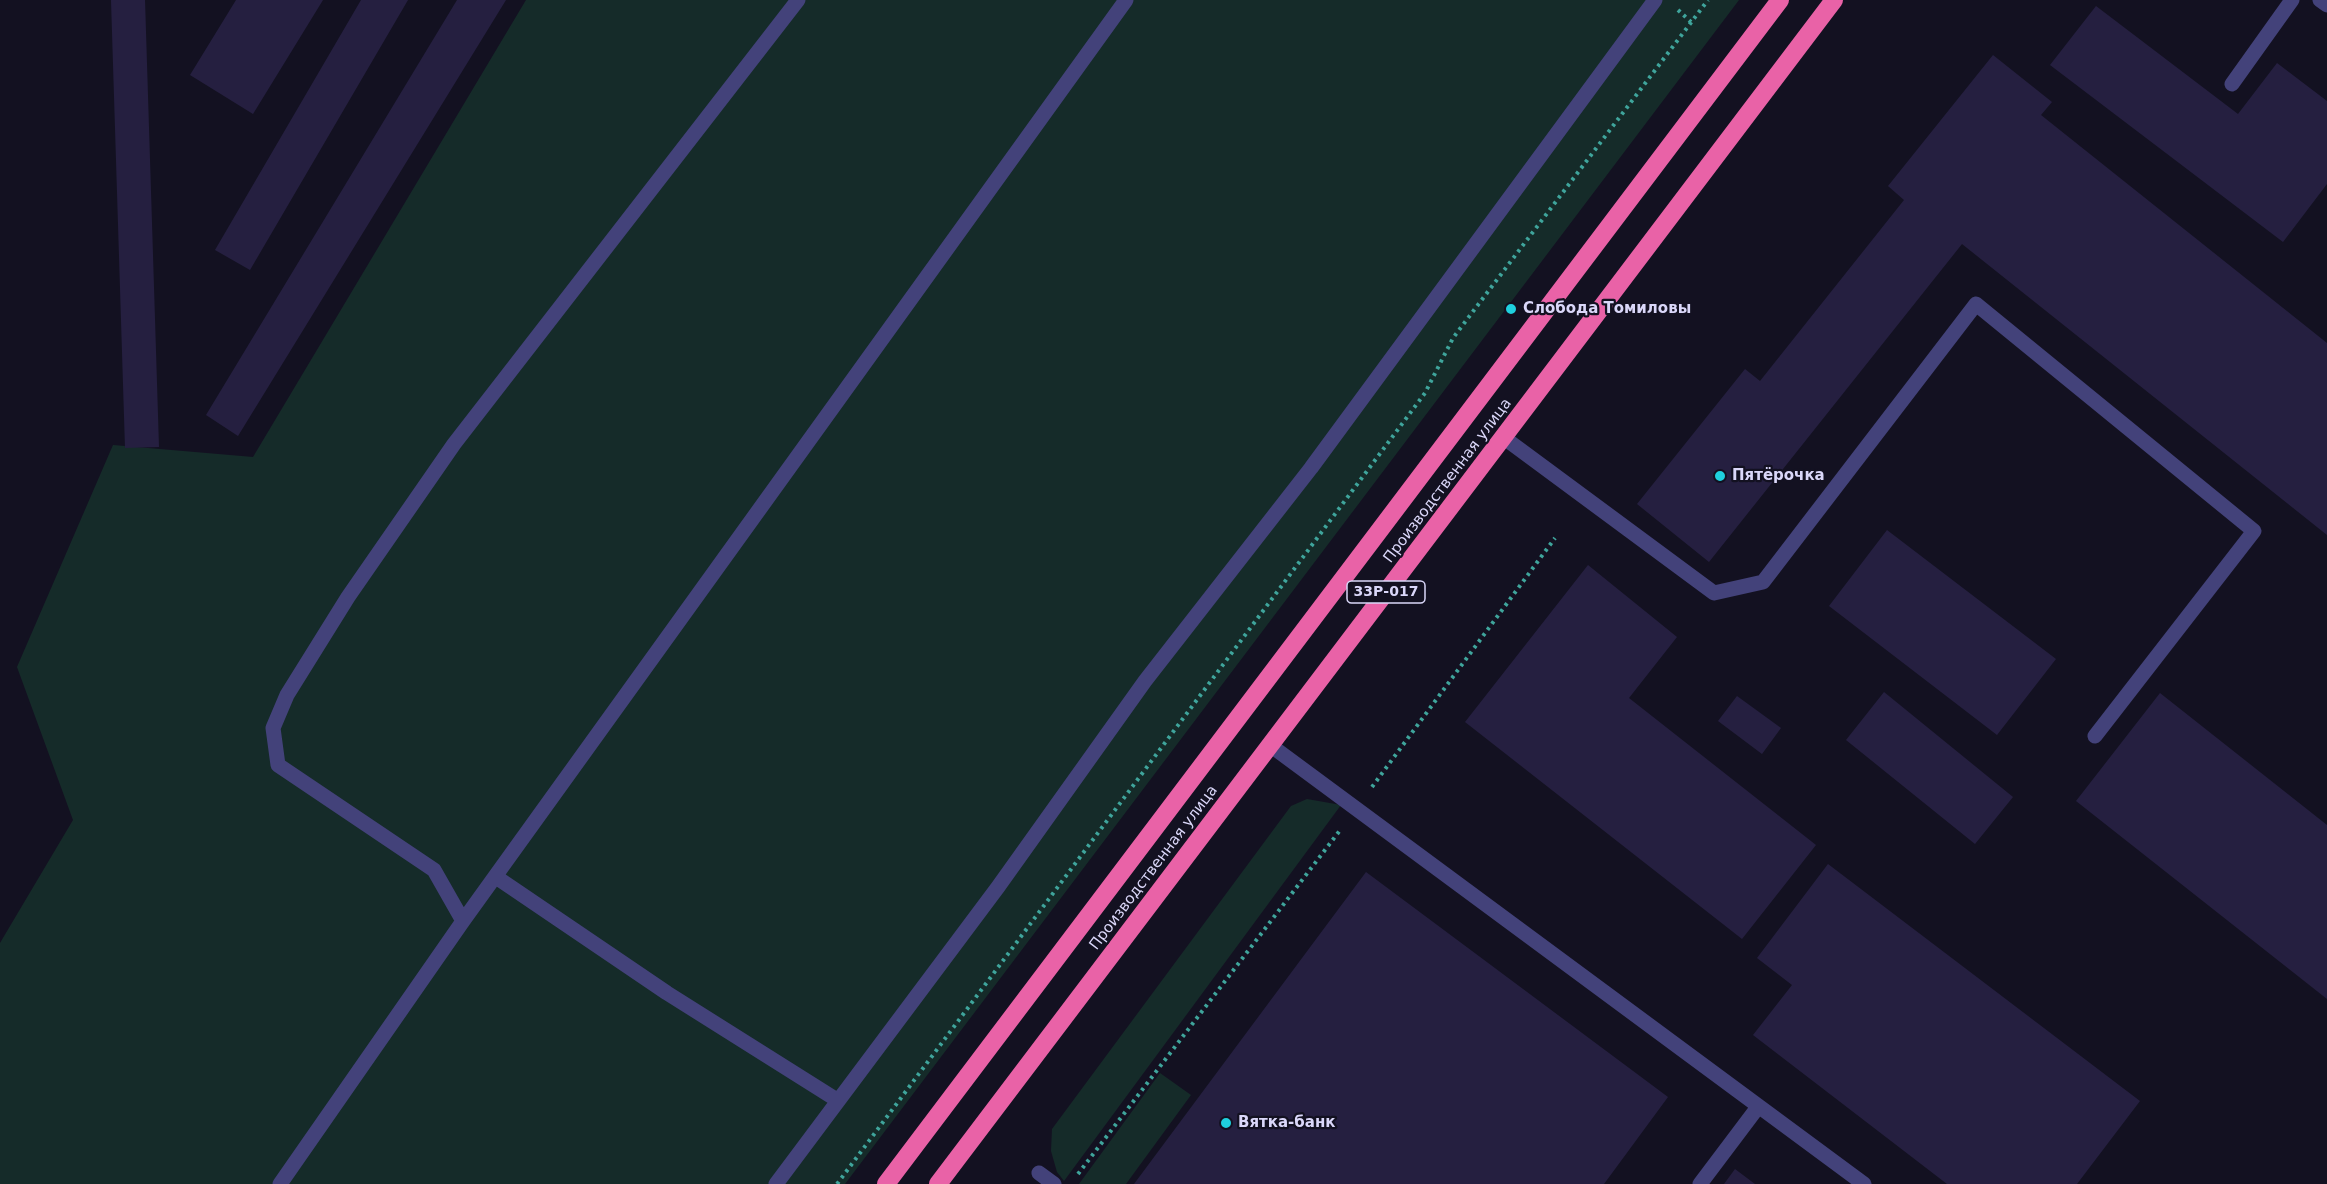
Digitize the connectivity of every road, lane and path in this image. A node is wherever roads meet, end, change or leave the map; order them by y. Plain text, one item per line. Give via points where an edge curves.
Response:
1 (798, 0) edge
2 (1126, 0) edge
3 (1655, 0) edge
4 (1708, 0) edge
5 (1780, 0) edge
6 (1834, 0) edge
7 (2292, 0) edge
8 (2320, 0) edge
9 (2327, 5) edge
10 (2232, 84) dead end
11 (1503, 437) junction
12 (1555, 538) dead end
13 (2095, 736) dead end
14 (1270, 744) junction
15 (1356, 808) junction
16 (496, 877) junction
17 (463, 921) junction
18 (837, 1100) junction
19 (1758, 1107) junction
20 (1039, 1173) dead end
21 (280, 1184) edge
22 (776, 1184) edge
23 (837, 1184) edge
24 (886, 1184) edge
25 (938, 1184) edge
26 (1054, 1184) edge
27 (1071, 1184) edge
28 (1700, 1184) edge
29 (1864, 1184) edge

1 - 17 lane via 454,444 348,597 287,695 273,728 278,765 434,870
2 - 16 lane
3 - 18 lane via 1311,468 1145,681
4 - 23 path via 1453,338 1418,403
5 - 24 highway, Производственная улица / 33Р-017
6 - 11 highway, Производственная улица / 33Р-017
7 - 10 lane
8 - 9 lane
11 - 13 lane via 1714,592 1762,582 1976,304 2254,531
11 - 14 highway, Производственная улица / 33Р-017
12 - 15 path
14 - 15 lane
14 - 25 highway, Производственная улица / 33Р-017
15 - 19 lane
15 - 27 path
16 - 17 lane
16 - 18 lane via 667,993
17 - 21 lane
18 - 22 lane
19 - 28 lane
19 - 29 lane
20 - 26 lane

